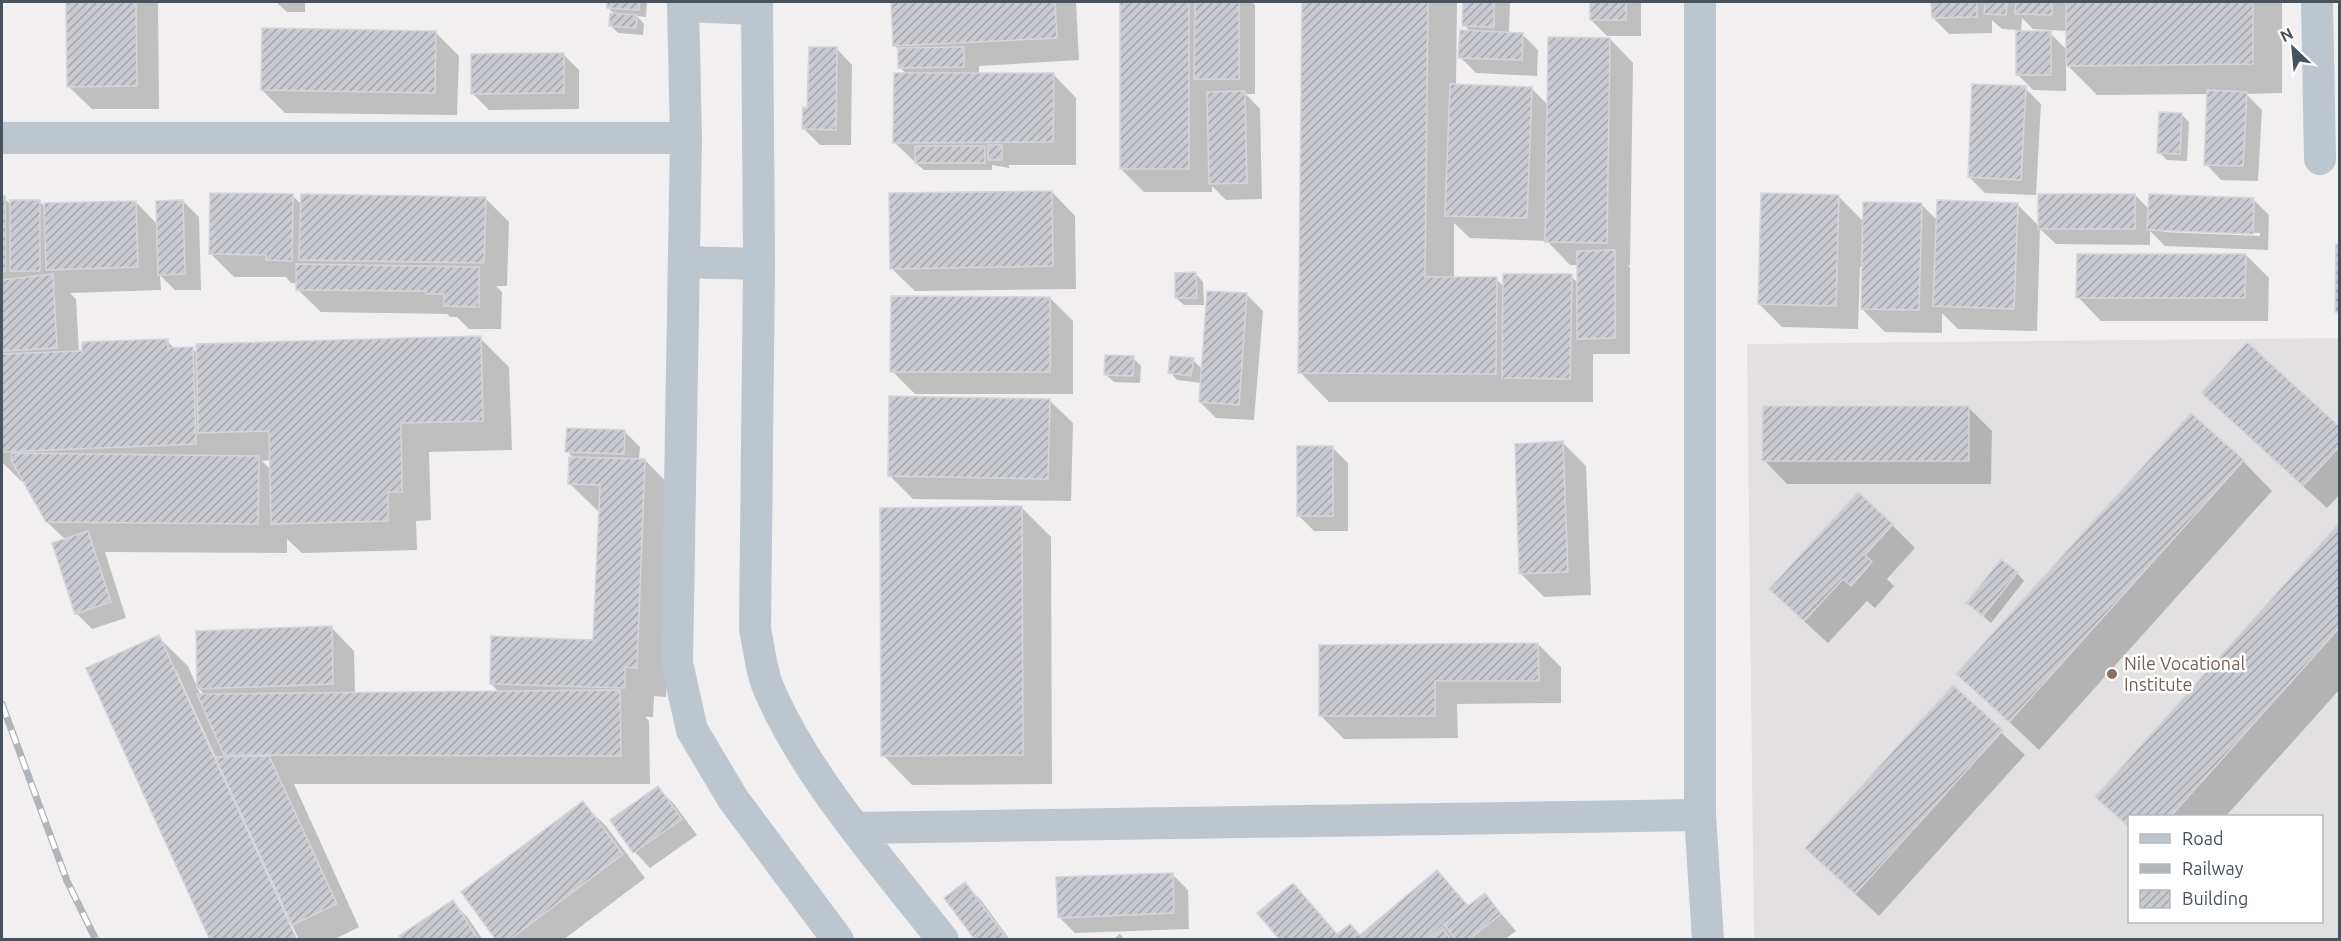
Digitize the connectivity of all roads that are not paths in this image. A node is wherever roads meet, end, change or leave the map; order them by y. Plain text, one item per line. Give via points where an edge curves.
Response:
1 (1700, 2) edge
2 (2317, 2) edge
3 (683, 4) edge
4 (757, 5) edge
5 (2, 138) edge
6 (686, 138) junction
7 (2320, 159) dead end
8 (684, 262) junction
9 (759, 264) junction
10 (1700, 815) junction
11 (856, 828) junction
12 (838, 939) edge
13 (943, 939) edge
14 (1708, 939) edge

1 - 10 street
2 - 7 street
3 - 4 street
3 - 6 street
4 - 9 street
5 - 6 street
6 - 8 street
8 - 9 street
8 - 12 street via 677,663 692,730 733,799
9 - 11 street via 755,629 767,685 797,746
10 - 11 street
10 - 14 street
11 - 13 street

